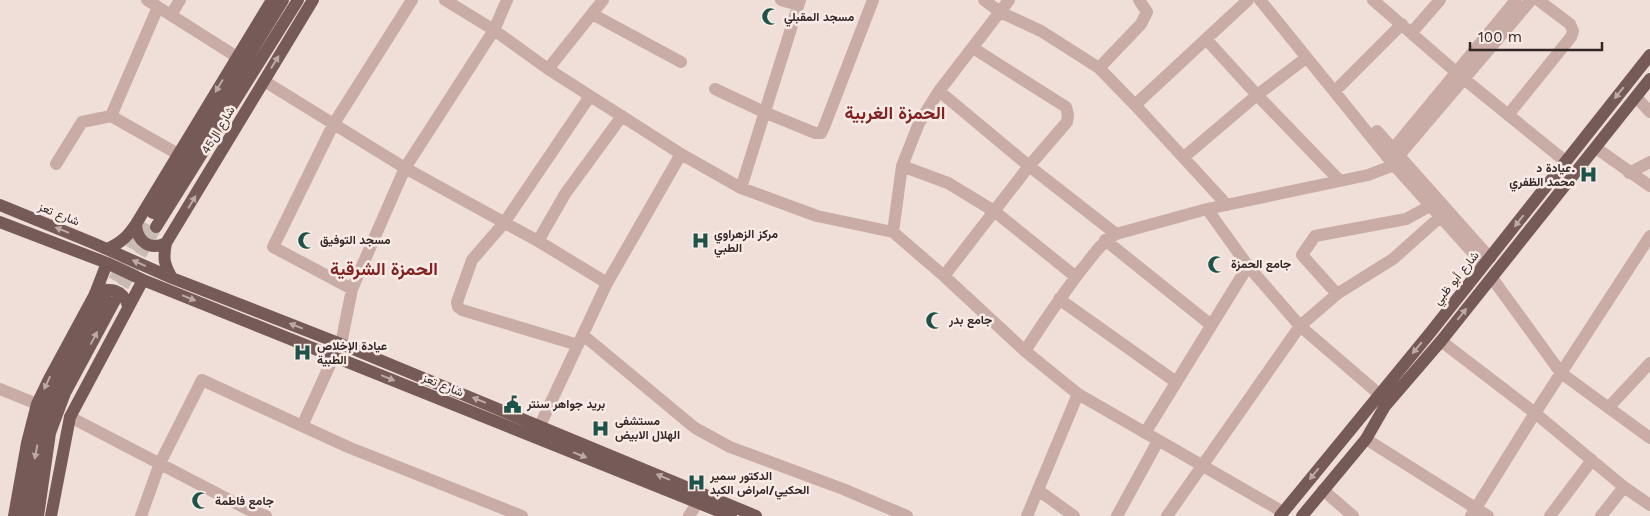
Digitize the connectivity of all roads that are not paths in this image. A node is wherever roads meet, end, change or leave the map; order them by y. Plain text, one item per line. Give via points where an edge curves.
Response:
1 (147, 0) edge
2 (180, 0) edge
3 (272, 0) edge
4 (284, 0) edge
5 (298, 0) edge
6 (313, 0) edge
7 (412, 0) edge
8 (445, 0) edge
9 (507, 0) edge
10 (603, 0) edge
11 (781, 0) edge
12 (873, 0) edge
13 (984, 0) edge
14 (1010, 0) edge
15 (1139, 0) edge
16 (1248, 0) edge
17 (1260, 0) edge
18 (1269, 0) edge
19 (1373, 0) edge
20 (1440, 0) edge
21 (1516, 0) edge
22 (1531, 0) edge
23 (1538, 0) edge
24 (799, 3) edge
25 (158, 7) junction
26 (1000, 12) junction
27 (592, 14) junction
28 (171, 16) junction
29 (1407, 28) junction
30 (494, 30) junction
31 (1206, 39) junction
32 (973, 48) junction
33 (1650, 55) edge
34 (237, 56) junction
35 (1306, 58) junction
36 (681, 62) dead end
37 (1099, 68) junction
38 (548, 69) junction
39 (1460, 76) junction
40 (1650, 79) edge
41 (264, 81) junction
42 (1340, 86) junction
43 (715, 89) dead end
44 (940, 91) junction
45 (1256, 95) junction
46 (590, 96) junction
47 (1636, 97) junction
48 (1135, 105) junction
49 (764, 112) junction
50 (1650, 112) edge
51 (1508, 114) junction
52 (111, 116) junction
53 (622, 116) junction
54 (333, 125) junction
55 (1596, 148) junction
56 (178, 154) junction
57 (681, 154) junction
58 (1184, 157) junction
59 (1392, 157) junction
60 (1565, 162) junction
61 (1650, 162) edge
62 (56, 164) dead end
63 (902, 166) junction
64 (1029, 166) junction
65 (406, 168) junction
66 (1629, 173) junction
67 (1339, 180) junction
68 (1650, 186) edge
69 (741, 188) junction
70 (0, 205) edge
71 (1227, 205) junction
72 (1430, 206) junction
73 (1207, 209) junction
74 (994, 211) junction
75 (1440, 217) junction
76 (0, 222) edge
77 (504, 223) junction
78 (146, 225) junction
79 (893, 232) junction
80 (1650, 236) edge
81 (1111, 237) junction
82 (538, 241) junction
83 (166, 244) junction
84 (107, 249) junction
85 (1487, 261) junction
86 (107, 263) junction
87 (1248, 266) junction
88 (944, 276) junction
89 (1076, 277) junction
90 (172, 278) junction
91 (1492, 278) junction
92 (144, 280) junction
93 (607, 284) junction
94 (352, 289) junction
95 (1337, 294) junction
96 (105, 297) junction
97 (1059, 299) junction
98 (128, 306) junction
99 (1211, 326) junction
100 (1300, 326) junction
101 (581, 340) junction
102 (1441, 341) junction
103 (341, 344) junction
104 (1025, 351) junction
105 (334, 356) junction
106 (1650, 363) edge
107 (1561, 373) junction
108 (1176, 382) junction
109 (0, 389) edge
110 (1078, 394) junction
111 (1380, 394) junction
112 (38, 404) junction
113 (1385, 406) junction
114 (1610, 407) junction
115 (1535, 413) junction
116 (70, 416) junction
117 (302, 426) junction
118 (537, 431) junction
119 (1145, 433) junction
120 (1650, 438) edge
121 (1366, 439) junction
122 (1158, 441) junction
123 (1592, 460) junction
124 (160, 463) junction
125 (1201, 466) junction
126 (1624, 487) junction
127 (1038, 490) junction
128 (1323, 490) junction
129 (698, 502) junction
130 (1650, 505) edge
131 (1473, 512) edge
132 (1285, 515) edge
133 (14, 516) edge
134 (26, 516) edge
135 (38, 516) edge
136 (50, 516) edge
137 (141, 516) edge
138 (266, 516) edge
139 (522, 516) edge
140 (689, 516) edge
141 (731, 516) edge
142 (756, 516) edge
143 (907, 516) edge
144 (1027, 516) edge
145 (1074, 516) edge
146 (1117, 516) edge
147 (1168, 516) edge
148 (1302, 516) edge
149 (1353, 516) edge
150 (1488, 516) edge
151 (1550, 516) edge
152 (1602, 516) edge

1 - 25 street
2 - 28 street
3 - 34 main road, شارع ال45
4 - 78 main road, شارع ال45
5 - 78 main road, شارع ال45
41 -> 6 main road, شارع ال45
7 - 54 street
8 - 30 street
9 - 30 street
10 - 27 street
11 - 24 street
12 - 49 street via 821,133
13 - 26 street
14 - 26 street
15 - 37 street via 1147,12 1141,24
16 - 31 street
17 - 35 street
18 - 42 street
19 - 29 street
20 - 29 street
21 - 39 street
22 - 39 street
23 - 51 street via 1570,24 1573,31
24 - 49 street
25 - 28 street
25 - 52 street
26 - 32 street
26 - 37 street via 1041,31
27 - 36 street
27 - 38 street
28 - 34 street
29 - 39 street
29 - 42 street
30 - 38 street
30 - 65 street
31 - 45 street
31 - 48 street
32 - 44 street
32 - 64 street via 1066,107 1067,122
33 -> 60 main road, شارع أبو ظبي
34 -> 56 main road, شارع ال45
35 - 45 street
35 - 59 street
37 - 48 street
38 - 46 street
39 - 51 street
39 - 59 street
40 - 47 main road
41 - 54 street
83 -> 41 main road, شارع ال45
42 - 59 street
43 - 49 street
44 - 63 street via 919,123
44 - 64 street
45 - 58 street
45 - 67 street
46 - 53 street
46 - 77 street
47 - 50 street
47 - 55 main road
48 - 58 street
49 - 69 street
51 - 60 street
52 - 56 street
52 - 62 street via 82,122
53 - 57 street
53 - 82 street via 564,194
54 - 65 street
54 - 94 street via 273,247
55 - 66 street
55 - 91 main road
56 - 78 main road, شارع ال45
57 - 69 street
57 - 93 street
58 - 71 street
59 - 67 street via 1378,172
59 - 72 street
59 - 85 street
60 -> 85 main road, شارع أبو ظبي
61 - 66 street
63 - 74 street via 948,183
63 - 79 street
64 - 74 street
64 - 81 street
65 - 77 street
65 - 94 street
66 - 68 street
67 - 71 street
69 - 79 street via 817,216
84 -> 70 main road, شارع تعز
71 - 73 street
72 - 75 street
72 - 95 street via 1406,219 1315,236 1302,255
73 - 81 street
73 - 87 street
74 - 88 street
74 - 89 street
75 - 85 street
75 - 95 street via 1393,259
76 - 86 main road
77 - 82 street
77 - 101 street via 472,260 458,307
78 - 83 main road via 137,232 140,239 152,246
78 - 84 main road, شارع ال45
79 - 88 street
80 - 107 street
81 - 89 street
81 - 99 street
82 - 93 street
83 - 90 main road via 165,266
90 -> 84 main road, شارع تعز
85 -> 111 main road, شارع أبو ظبي
86 - 92 main road, شارع تعز
86 - 96 main road
87 - 99 street
87 - 100 street
88 - 104 street
89 - 97 street
103 -> 90 main road, شارع تعز
102 -> 91 main road
91 - 107 street
92 - 98 main road
92 -> 105 main road, شارع تعز
93 - 101 street
94 - 103 street
95 - 100 street
96 - 98 main road via 104,289 117,291
96 -> 112 main road via 49,379
96 -> 134 main road via 67,365 42,422
135 -> 96 main road via 50,433
97 - 104 street
97 - 108 street
98 - 116 main road
99 - 108 street
100 - 111 street
100 - 125 street
101 - 118 street
101 - 143 street via 695,428 730,446
102 - 113 main road
102 - 115 street
118 -> 103 main road, شارع تعز
104 - 110 street
105 - 117 street
105 -> 118 main road, شارع تعز
106 - 114 street
107 - 114 street
107 - 115 street
108 - 119 street
109 - 112 street
110 - 119 street
110 - 127 street
111 -> 132 main road, شارع أبو ظبي
112 - 133 main road via 27,443
113 - 121 main road
113 - 132 main road
114 - 120 street
115 - 123 street
115 - 131 street
116 - 124 street
116 - 136 main road
117 - 124 street via 202,380
117 - 139 street
118 -> 129 main road, شارع تعز
142 -> 118 main road, شارع تعز
119 - 122 street
121 - 128 main road
121 - 131 street
122 - 125 street
122 - 146 street
123 - 126 street
123 - 151 street
124 - 137 street
124 - 138 street
125 - 132 street
125 - 147 street
126 - 130 street
126 - 152 street
127 - 144 street
127 - 145 street
128 - 148 main road
128 - 149 street
129 - 140 street
129 - 141 main road, شارع تعز
131 - 150 street

